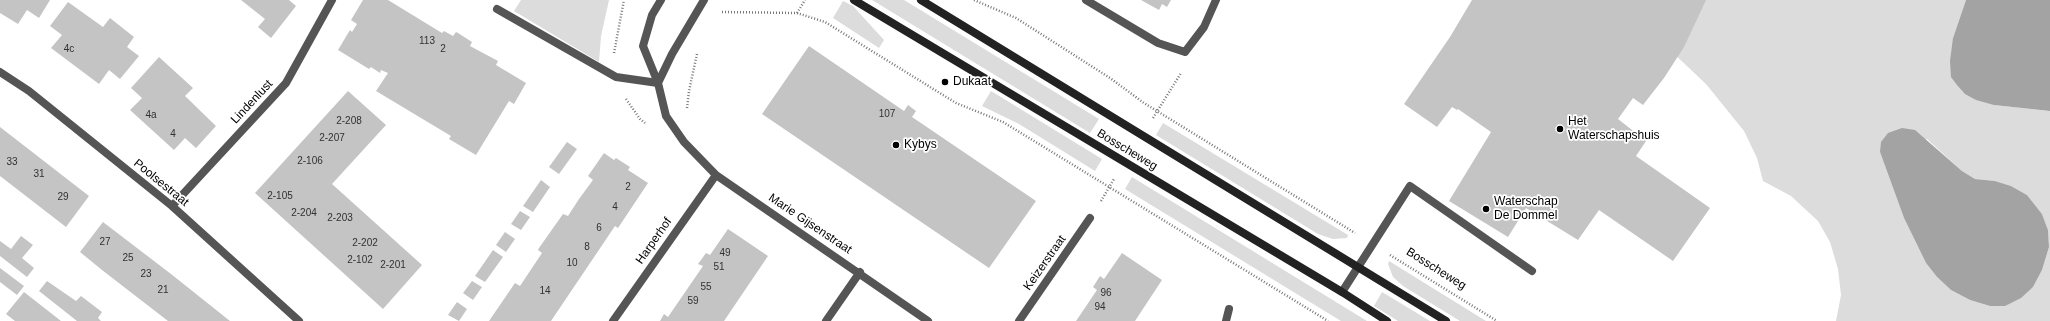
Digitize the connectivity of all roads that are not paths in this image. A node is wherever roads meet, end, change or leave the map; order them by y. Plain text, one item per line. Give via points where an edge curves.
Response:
1 (332, 0) edge
2 (661, 0) edge
3 (854, 0) edge
4 (921, 0) edge
5 (1086, 0) edge
6 (1216, 0) edge
7 (702, 3) edge
8 (497, 10) dead end
9 (0, 72) edge
10 (658, 83) junction
11 (716, 174) junction
12 (172, 206) junction
13 (1090, 218) dead end
14 (1358, 267) junction
15 (1532, 271) dead end
16 (860, 272) junction
17 (1342, 292) junction
18 (1229, 309) dead end
19 (299, 321) edge
20 (613, 321) edge
21 (826, 321) edge
22 (928, 321) edge
23 (1019, 321) edge
24 (1226, 321) edge
25 (1387, 321) edge
26 (1446, 321) edge

1 - 12 street, Lindenlust via 286,83
2 - 10 street, Marie Gijsenstraat via 652,15 643,46
3 - 17 main road, Bosscheweg
4 - 14 main road, Bosscheweg
5 - 6 street via 1158,43 1185,52 1204,27
7 - 10 street
8 - 10 street via 616,77
9 - 12 street, Poolsestraat via 29,91
10 - 11 street, Marie Gijsenstraat via 666,116 684,142
11 - 16 street, Marie Gijsenstraat
11 - 20 street, Harperhof
12 - 19 street, Poolsestraat
13 - 23 street, Keizerstraat
14 - 15 street via 1410,186
14 - 17 street
14 - 26 main road, Bosscheweg
16 - 21 street
16 - 22 street, Marie Gijsenstraat
17 - 25 main road, Bosscheweg
18 - 24 street

